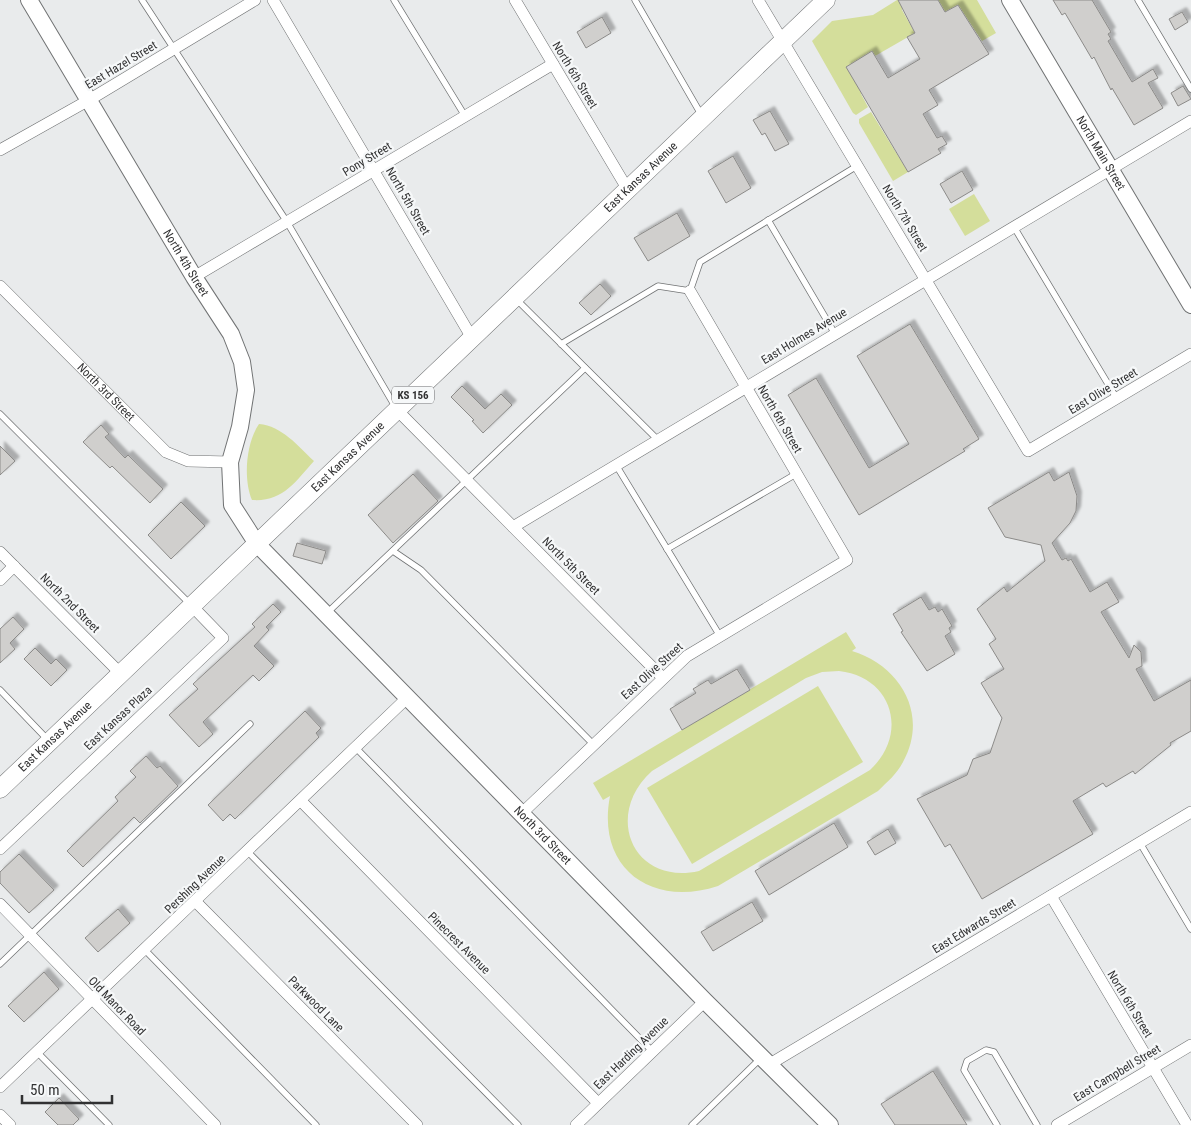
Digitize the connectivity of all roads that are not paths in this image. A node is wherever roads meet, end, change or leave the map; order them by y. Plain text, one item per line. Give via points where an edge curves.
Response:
1 (29, 0) edge
2 (142, 0) edge
3 (255, 0) edge
4 (273, 0) edge
5 (394, 0) edge
6 (515, 0) edge
7 (635, 0) edge
8 (758, 0) edge
9 (826, 0) edge
10 (1010, 0) edge
11 (1138, 0) edge
12 (782, 42) junction
13 (173, 50) junction
14 (553, 64) junction
15 (1191, 89) edge
16 (89, 100) junction
17 (465, 116) junction
18 (703, 117) junction
19 (1191, 121) edge
20 (0, 150) edge
21 (858, 166) junction
22 (1110, 170) junction
23 (374, 171) junction
24 (628, 190) junction
25 (768, 220) junction
26 (287, 222) junction
27 (1014, 227) junction
28 (194, 277) junction
29 (926, 280) junction
30 (0, 286) edge
31 (690, 291) junction
32 (514, 298) junction
33 (1191, 305) edge
34 (835, 334) junction
35 (472, 338) junction
36 (561, 344) junction
37 (1191, 354) edge
38 (585, 368) junction
39 (746, 387) junction
40 (1117, 399) junction
41 (397, 410) junction
42 (0, 414) edge
43 (658, 440) junction
44 (1028, 451) joint
45 (230, 462) junction
46 (616, 465) junction
47 (796, 474) junction
48 (468, 481) junction
49 (513, 527) junction
50 (257, 544) junction
51 (667, 549) junction
52 (393, 551) junction
53 (0, 552) edge
54 (847, 560) joint
55 (14, 566) junction
56 (0, 580) edge
57 (192, 606) junction
58 (326, 614) junction
59 (720, 636) junction
60 (121, 674) junction
61 (662, 677) junction
62 (0, 690) edge
63 (407, 698) junction
64 (250, 724) dead end
65 (50, 742) junction
66 (593, 744) junction
67 (356, 748) junction
68 (0, 789) edge
69 (301, 801) junction
70 (1191, 812) edge
71 (521, 814) junction
72 (1140, 843) junction
73 (0, 849) edge
74 (248, 852) junction
75 (1051, 896) junction
76 (196, 902) junction
77 (0, 904) edge
78 (1191, 929) edge
79 (30, 936) junction
80 (144, 950) junction
81 (0, 964) edge
82 (92, 1000) junction
83 (705, 1001) junction
84 (1191, 1045) edge
85 (37, 1052) junction
86 (653, 1052) junction
87 (766, 1060) junction
88 (1153, 1068) junction
89 (0, 1088) edge
90 (598, 1104) junction
91 (0, 1115) edge
92 (825, 1123) edge
93 (1061, 1124) edge
94 (10, 1125) edge
95 (109, 1125) edge
96 (215, 1125) edge
97 (316, 1125) edge
98 (418, 1125) edge
99 (518, 1125) edge
100 (576, 1125) edge
101 (692, 1125) edge
102 (997, 1125) edge
103 (1037, 1125) edge
104 (1187, 1125) edge

1 - 16 main road, North 4th Street
2 - 13 lane
3 - 13 street, East Hazel Street
4 - 23 street, North 5th Street
5 - 17 lane
6 - 14 street, North 6th Street
7 - 18 lane
8 - 12 street, North 7th Street
9 - 12 main road, East Kansas Avenue / KS 156
10 - 22 main road, North Main Street
11 - 15 lane
12 - 18 main road, East Kansas Avenue / KS 156
12 - 21 street, North 7th Street
13 - 16 street, East Hazel Street
13 - 26 lane
14 - 17 street, Pony Street
14 - 24 street, North 6th Street
16 - 20 street, East Hazel Street
16 - 28 main road, North 4th Street
17 - 23 street, Pony Street
18 - 24 main road, East Kansas Avenue / KS 156
19 - 22 street, East Holmes Avenue
21 - 25 lane
21 - 29 street, North 7th Street
22 - 27 street, East Holmes Avenue
22 - 33 main road, North Main Street
23 - 26 street, Pony Street
23 - 35 street, North 5th Street
24 - 32 main road, East Kansas Avenue / KS 156
25 - 31 lane via 700,262
25 - 34 lane
26 - 28 street, Pony Street
26 - 41 lane
27 - 29 street, East Holmes Avenue
27 - 40 lane
28 - 45 main road, North 4th Street via 231,334 242,362 246,390
29 - 34 street, East Holmes Avenue
29 - 44 street, North 7th Street
30 - 45 street, North 3rd Street via 166,452 188,461
31 - 36 lane via 658,286
31 - 39 street, North 6th Street
32 - 35 main road, East Kansas Avenue / KS 156
32 - 36 lane
34 - 39 street, East Holmes Avenue
35 - 41 main road, East Kansas Avenue / KS 156
36 - 38 lane
37 - 40 street, East Olive Street
38 - 43 lane
38 - 48 lane
39 - 43 street, East Holmes Avenue
39 - 47 street, North 6th Street
40 - 44 street, East Olive Street
41 - 48 street, North 5th Street
41 - 50 main road, East Kansas Avenue / KS 156
42 - 57 lane
43 - 46 street, East Holmes Avenue
45 - 50 main road, North 4th Street via 232,505
46 - 49 street, East Holmes Avenue
46 - 51 lane
47 - 51 lane
47 - 54 street, North 6th Street
48 - 49 street, North 5th Street
48 - 52 lane
49 - 61 street, North 5th Street
50 - 57 main road, East Kansas Avenue / KS 156
50 - 58 main road, North 3rd Street
51 - 59 lane
52 - 58 lane
52 - 66 lane via 422,570
53 - 55 street, North 2nd Street
54 - 59 street, East Olive Street
55 - 56 street
55 - 60 street, North 2nd Street
57 - 60 main road, East Kansas Avenue / KS 156
57 - 73 street, East Kansas Plaza via 223,638
58 - 63 main road, North 3rd Street
59 - 61 street, East Olive Street via 686,656
60 - 65 main road, East Kansas Avenue / KS 156
61 - 66 street, East Olive Street
62 - 65 lane
63 - 67 street, Pershing Avenue
63 - 71 main road, North 3rd Street
64 - 79 lane
65 - 68 main road, East Kansas Avenue / KS 156
66 - 71 street, East Olive Street
67 - 69 street, Pershing Avenue
67 - 86 lane
69 - 74 street, Pershing Avenue
69 - 90 street, Pinecrest Avenue
70 - 72 street, East Edwards Street
71 - 83 main road, North 3rd Street
72 - 75 street, East Edwards Street
72 - 78 lane
74 - 76 street, Pershing Avenue
74 - 99 lane
75 - 87 street, East Edwards Street
75 - 88 street, North 6th Street
76 - 80 street, Pershing Avenue
76 - 98 street, Parkwood Lane
77 - 79 street, Old Manor Road
79 - 81 lane
79 - 82 street, Old Manor Road
80 - 82 street, Pershing Avenue
80 - 97 lane
82 - 85 street, Pershing Avenue
82 - 96 street, Old Manor Road
83 - 86 street, East Harding Avenue
83 - 87 main road, North 3rd Street
84 - 88 street, East Campbell Street
85 - 89 street, Pershing Avenue
85 - 95 lane
86 - 90 street, East Harding Avenue
87 - 92 main road, North 3rd Street
87 - 101 lane
88 - 93 street, East Campbell Street
88 - 104 street, North 6th Street
90 - 100 street, East Harding Avenue
91 - 94 street
102 - 103 lane via 964,1070 967,1061 986,1050 994,1052

